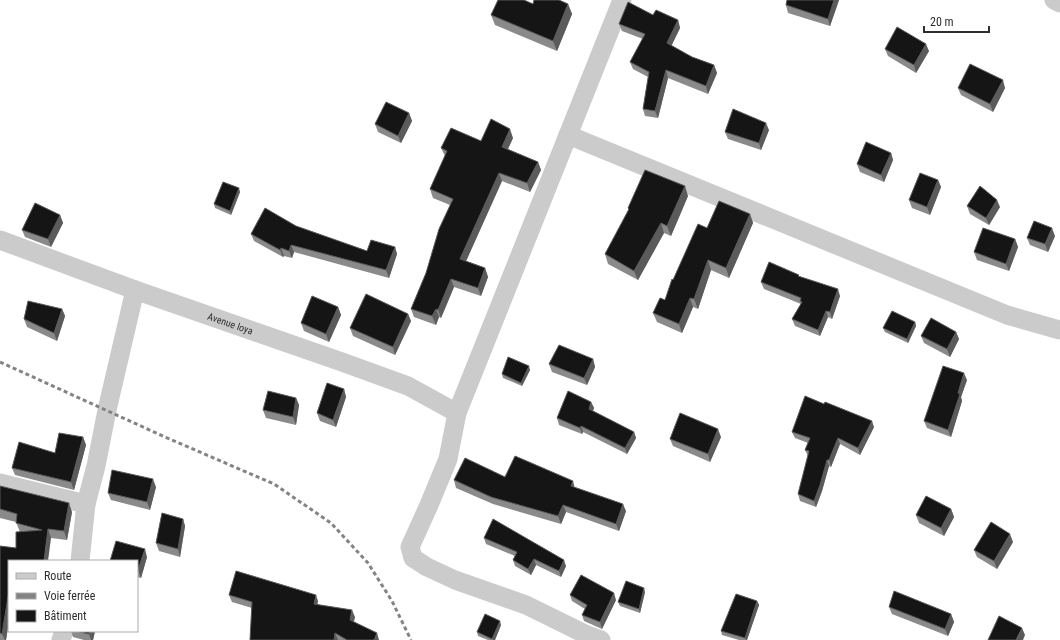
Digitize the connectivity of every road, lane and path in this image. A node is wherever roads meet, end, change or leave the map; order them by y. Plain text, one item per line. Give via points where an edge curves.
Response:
1 (622, 0) edge
2 (1054, 0) edge
3 (1060, 3) edge
4 (568, 135) junction
5 (0, 240) edge
6 (135, 290) junction
7 (1060, 330) edge
8 (458, 413) junction
9 (0, 483) edge
10 (86, 504) junction
11 (80, 560) edge
12 (601, 640) edge

1 - 4 street
2 - 3 street
4 - 7 street via 1007,315
4 - 8 street
5 - 6 street, Avenue loya
6 - 8 street, Avenue loya via 408,386
6 - 10 street
8 - 12 street via 448,460 410,547 414,558 455,580 526,604
9 - 10 street
10 - 11 street

